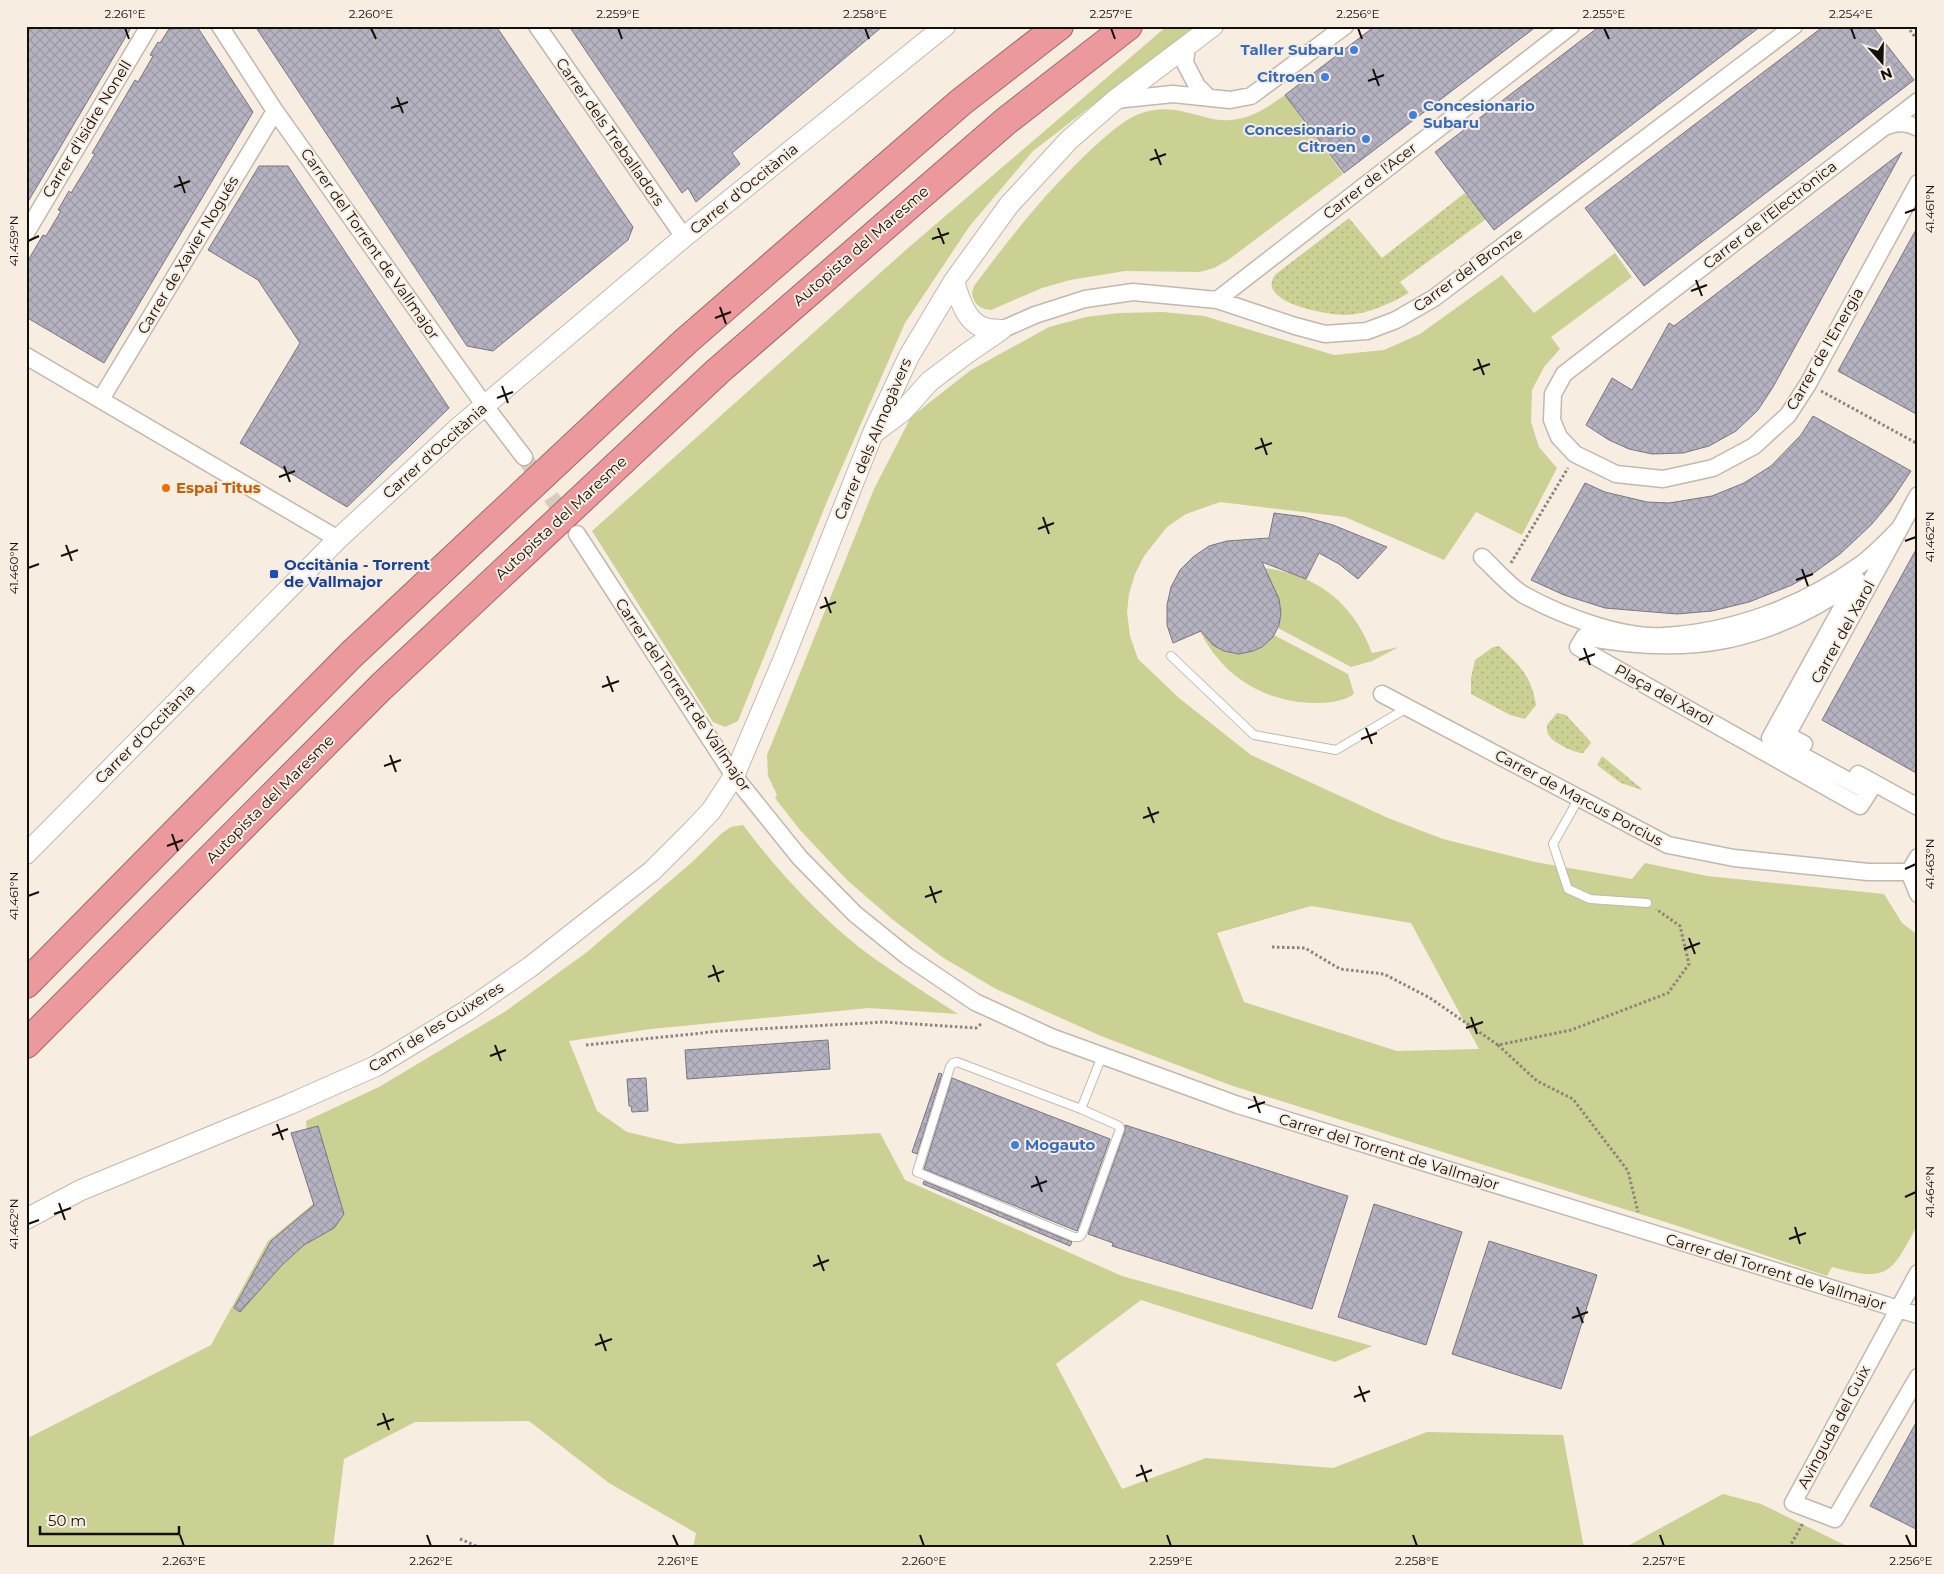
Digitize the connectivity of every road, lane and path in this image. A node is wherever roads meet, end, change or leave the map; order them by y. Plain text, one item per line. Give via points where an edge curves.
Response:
1 (149, 26) edge
2 (220, 26) edge
3 (537, 26) edge
4 (945, 26) edge
5 (1059, 26) edge
6 (1128, 26) edge
7 (1213, 26) edge
8 (1345, 26) edge
9 (1571, 26) edge
10 (1794, 26) edge
11 (1906, 26) edge
12 (1918, 41) edge
13 (1187, 45) junction
14 (1209, 98) junction
15 (1114, 100) junction
16 (1918, 100) edge
17 (275, 111) junction
18 (1882, 128) junction
19 (1918, 128) edge
20 (1918, 183) edge
21 (26, 233) edge
22 (684, 237) junction
23 (954, 281) junction
24 (1217, 300) junction
25 (1001, 330) junction
26 (26, 356) edge
27 (1808, 384) junction
28 (101, 400) junction
29 (485, 406) junction
30 (873, 433) junction
31 (1918, 444) edge
32 (1576, 454) junction
33 (524, 457) tunnel mouth
34 (1918, 496) edge
35 (1899, 529) junction
36 (576, 534) tunnel mouth
37 (338, 539) junction
38 (1482, 557) dead end
39 (1503, 576) junction
40 (1171, 656) dead end
41 (1382, 694) dead end
42 (1408, 707) junction
43 (734, 776) junction
44 (1869, 792) joint
45 (1579, 798) junction
46 (1918, 806) edge
47 (26, 854) edge
48 (1918, 857) edge
49 (1909, 872) junction
50 (1918, 894) edge
51 (1647, 903) joint
52 (1272, 947) dead end
53 (26, 984) edge
54 (993, 1010) junction
55 (26, 1044) edge
56 (1498, 1044) junction
57 (586, 1045) dead end
58 (1102, 1056) junction
59 (1081, 1109) junction
60 (26, 1219) edge
61 (1633, 1228) junction
62 (1918, 1273) edge
63 (1898, 1309) junction
64 (1918, 1315) edge
65 (1918, 1378) edge
66 (1811, 1510) junction
67 (460, 1539) dead end
68 (481, 1548) edge
69 (1789, 1548) edge

1 - 21 street, Carrer d'Isidre Nonell
2 - 17 street, Carrer del Torrent de Vallmajor
3 - 22 street, Carrer dels Treballadors
4 - 22 street, Carrer d'Occitània
5 - 53 highway via 961,102 686,341 352,654
6 - 55 highway, Autopista del Maresme via 1006,121 718,371 381,687
7 - 13 street, Carrer dels Almogàvers
8 - 14 street via 1251,96 1230,100
9 - 24 street, Carrer de l'Acer
10 - 24 street, Carrer del Bronze via 1434,298 1396,320 1367,331 1325,334
11 - 12 path
13 - 14 street via 1185,63 1197,86
13 - 15 street, Carrer dels Almogàvers
14 - 15 street via 1173,94
15 - 23 street, Carrer dels Almogàvers via 1069,140 1009,205
16 - 18 street, Carrer de l'Electrònica
17 - 28 street, Carrer de Xavier Nogués
17 - 29 street, Carrer del Torrent de Vallmajor
18 - 19 street, Carrer de l'Electrònica via 1898,122
18 - 32 street, Carrer de l'Electrònica via 1564,374 1553,394 1552,420 1559,437
20 - 27 street, Carrer de l'Energia
22 - 29 street, Carrer d'Occitània
23 - 25 street via 966,314 983,328
23 - 30 street, Carrer dels Almogàvers via 909,356
24 - 25 street, Carrer del Bronze via 1133,292 1085,299
25 - 30 street via 930,382 903,410
26 - 28 street
27 - 31 path
27 - 32 street, Carrer de l'Energia via 1788,415 1754,446 1713,468 1663,479 1616,474
28 - 37 street
29 - 33 street, Carrer del Torrent de Vallmajor
29 - 37 street, Carrer d'Occitània
30 - 43 street, Carrer dels Almogàvers
32 - 39 path
34 - 35 street, Carrer del Xarol
35 - 39 street, Carrer del Xarol via 1861,564 1812,595 1771,614 1715,629 1663,636 1619,632 1572,618 1522,594
35 - 46 street, Carrer del Xarol via 1787,735
36 - 43 street, Carrer del Torrent de Vallmajor
37 - 47 street, Carrer d'Occitània
38 - 39 street, Carrer del Xarol
40 - 42 lane via 1254,735 1336,750
41 - 42 street, Carrer de Marcus Porcius
42 - 45 street, Carrer de Marcus Porcius
43 - 54 street, Carrer del Torrent de Vallmajor via 800,858 855,914 907,956 975,1002
43 - 60 street, Camí de les Guixeres via 711,811 652,871 530,967 468,1010 376,1066 81,1190
44 - 44 street, Plaça del Xarol via 1860,806 1578,647 1584,636 1652,646 1720,641 1788,621 1810,611 1857,580 1770,738
45 - 49 street, Carrer de Marcus Porcius via 1668,844 1734,858 1868,872
45 - 51 lane via 1552,844 1568,889 1590,899
48 - 49 street
49 - 50 street
51 - 56 path via 1680,926 1690,964 1668,993 1571,1030
52 - 56 path via 1305,948 1340,970 1384,974 1430,998
54 - 57 path via 976,1028 884,1022 721,1031
54 - 58 street, Carrer del Torrent de Vallmajor via 1050,1037
56 - 61 path via 1537,1081 1573,1099 1628,1171 1639,1215
58 - 59 lane
58 - 61 street, Carrer del Torrent de Vallmajor via 1238,1105
59 - 59 lane via 1117,1124 1120,1129 1079,1237 1074,1238 917,1172 953,1063
61 - 63 street, Carrer del Torrent de Vallmajor
62 - 63 street, Avinguda del Guix
63 - 64 street, Carrer del Torrent de Vallmajor
63 - 66 street, Avinguda del Guix via 1793,1503
65 - 66 street, Avinguda del Guix via 1835,1519
66 - 69 path
67 - 68 path

